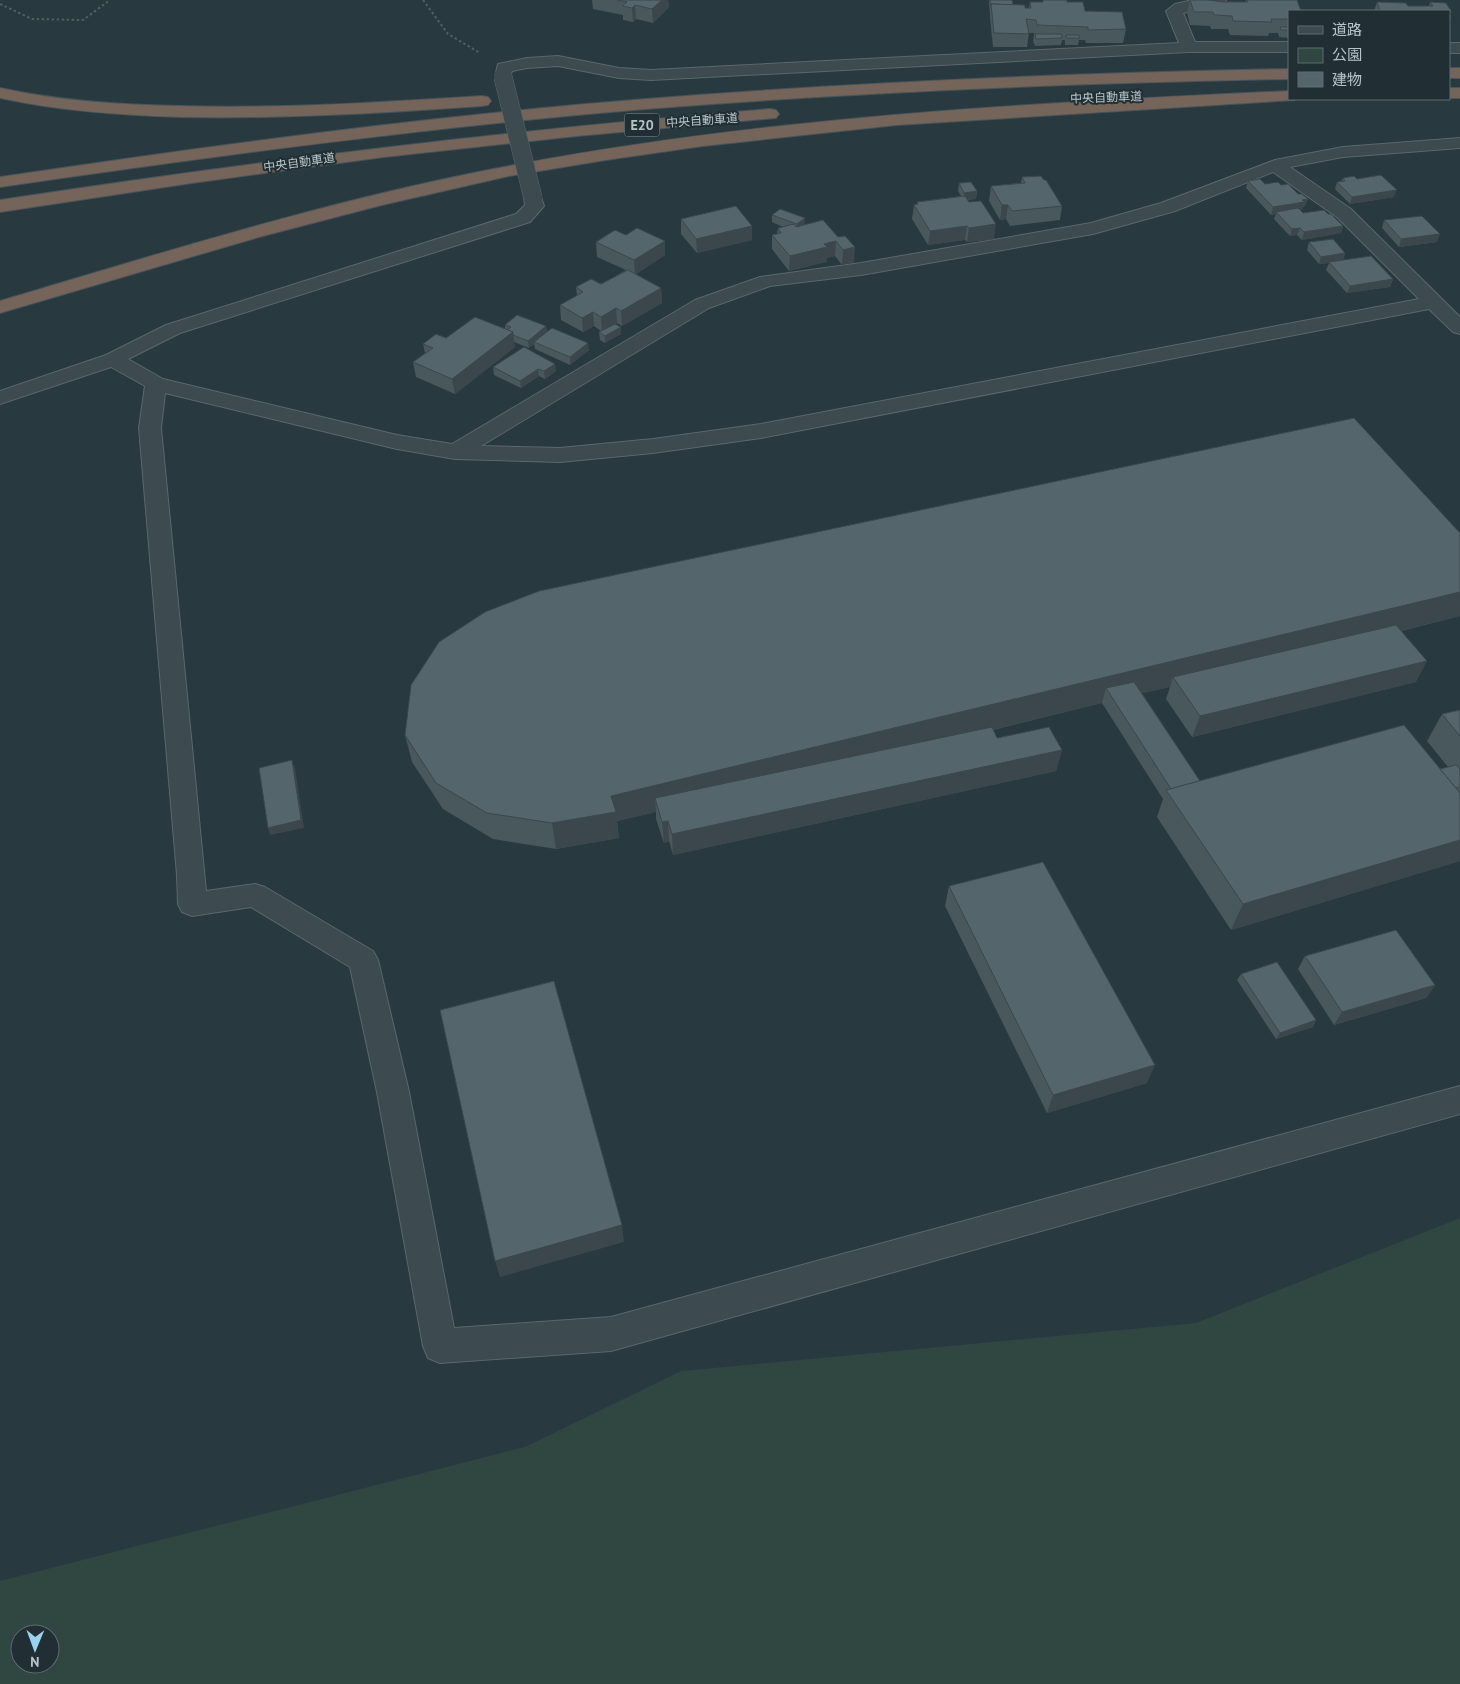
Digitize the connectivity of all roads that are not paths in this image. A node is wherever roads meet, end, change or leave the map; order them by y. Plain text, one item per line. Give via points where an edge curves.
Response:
1 (1218, 0) edge
2 (1189, 47) junction
3 (1288, 47) edge
4 (1288, 69) edge
5 (1288, 74) edge
6 (0, 93) edge
7 (1288, 95) edge
8 (1288, 95) edge
9 (1460, 143) edge
10 (1275, 165) junction
11 (0, 182) edge
12 (0, 206) edge
13 (152, 262) junction
14 (1432, 302) junction
15 (0, 307) edge
16 (0, 313) edge
17 (1460, 328) edge
18 (113, 360) junction
19 (156, 384) junction
20 (0, 398) edge
21 (455, 452) junction
22 (1460, 1100) edge

1 - 2 street via 1174,11
2 - 3 street
2 - 18 street, bridge via 651,75 619,74 558,61 527,63 504,72 535,206 523,218 173,329
4 - 6 highway via 1062,69 927,74 329,111 123,110
5 - 11 highway, 中央自動車道 / E20 via 1064,78 646,104 309,138
7 - 12 highway, 中央自動車道 / E20 via 1085,97 792,113 517,136 321,159
8 - 13 highway via 943,116 748,135 616,153 508,171 324,213
9 - 10 street via 1343,152
10 - 14 street via 1344,213
10 - 21 street via 1168,207 1093,228 861,269 767,281 702,304
13 - 15 highway
13 - 16 highway
14 - 17 street
14 - 21 street via 761,430 653,446 560,455
18 - 19 street
18 - 20 street
19 - 21 street via 397,442
19 - 22 street via 150,428 192,904 255,895 363,960 393,1092 440,1346 611,1334

